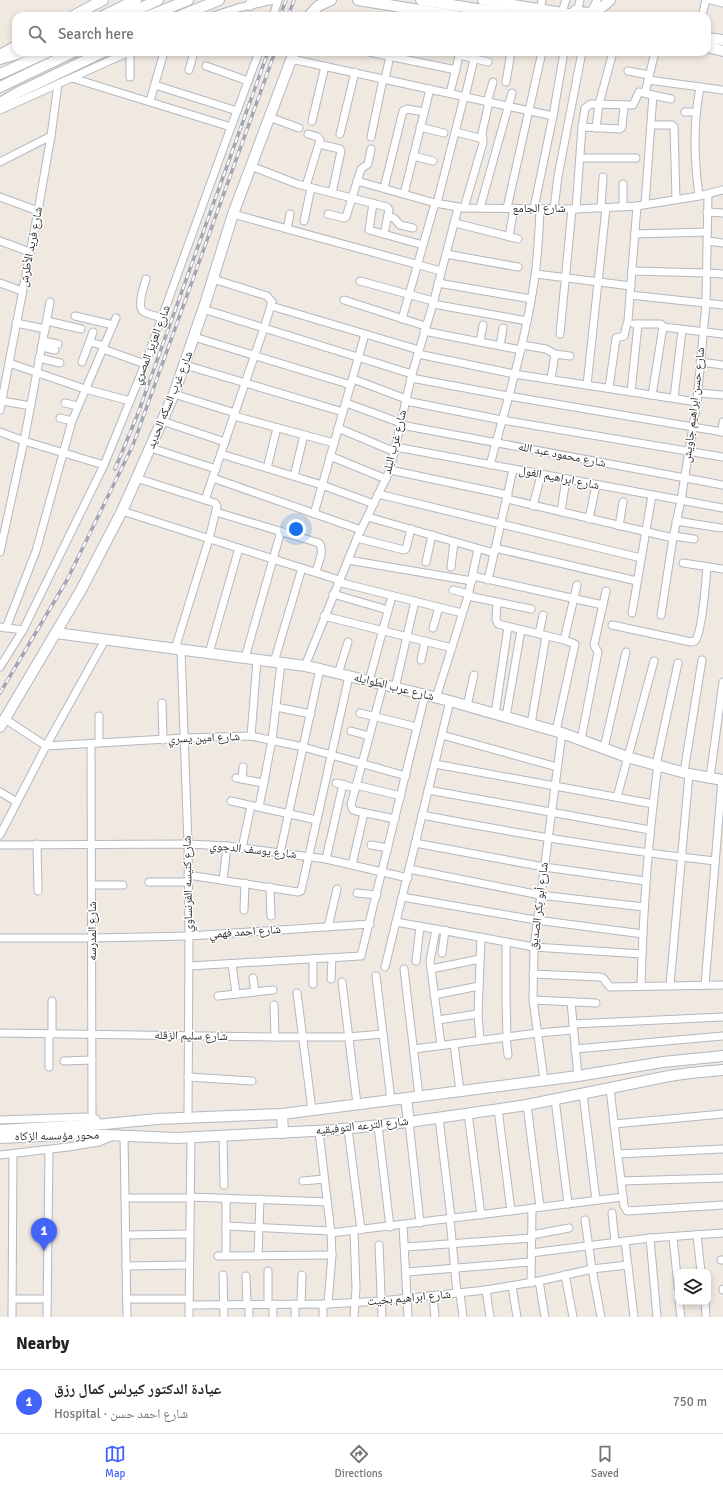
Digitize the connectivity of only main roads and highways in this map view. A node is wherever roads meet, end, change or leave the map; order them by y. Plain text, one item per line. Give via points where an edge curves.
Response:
1 (103, 0) edge
2 (136, 0) edge
3 (158, 0) edge
4 (188, 0) edge
5 (219, 0) edge
6 (331, 0) edge
7 (358, 0) edge
8 (421, 0) edge
9 (483, 0) edge
10 (518, 0) edge
11 (610, 0) edge
12 (542, 5) edge
13 (565, 5) edge
14 (80, 12) edge
15 (111, 12) edge
16 (132, 12) edge
17 (159, 12) edge
18 (190, 12) edge
19 (312, 12) edge
20 (432, 12) edge
21 (496, 12) edge
22 (575, 12) edge
23 (580, 12) edge
24 (593, 12) edge
25 (711, 38) edge
26 (723, 40) edge
27 (12, 48) edge
28 (711, 49) edge
29 (723, 51) edge
30 (0, 55) edge
31 (12, 56) edge
32 (39, 56) edge
33 (65, 56) edge
34 (95, 56) edge
35 (292, 56) edge
36 (0, 59) edge
37 (0, 74) edge
38 (0, 87) edge
39 (0, 103) edge
40 (56, 633) junction
41 (2, 723) edge
42 (722, 779) edge
43 (723, 1056) edge
44 (723, 1070) edge
45 (406, 1098) junction
46 (282, 1114) junction
47 (408, 1122) junction
48 (105, 1124) joint
49 (0, 1130) edge
50 (283, 1133) junction
51 (119, 1135) joint
52 (0, 1138) edge

1 - 14 main road
2 - 15 main road
3 - 16 main road
4 - 17 main road
5 - 18 main road
6 - 19 main road
7 - 20 main road
8 - 21 main road
9 - 12 main road
10 - 12 main road
11 - 24 main road
12 - 13 main road
12 - 22 main road
13 - 23 main road
25 - 26 main road
27 - 30 main road
28 - 29 main road
31 - 36 main road
32 - 37 main road
33 - 38 main road
34 - 39 main road via 16,92
35 - 40 main road, شارع غرب السكه الحديد via 233,214 174,394 122,511
40 - 41 main road, شارع غرب السكه الحديد
40 - 42 main road, شارع عرب الطوايله via 320,669 450,701 559,732 627,757 686,773
43 - 45 main road, شارع الترعه التوفيقيه
44 - 47 main road, شارع الترعه التوفيقيه via 690,1073 527,1105
45 - 46 main road, شارع الترعه التوفيقيه
45 - 47 main road
46 - 48 main road, شارع الترعه التوفيقيه
46 - 50 main road
47 - 50 main road, شارع الترعه التوفيقيه via 319,1132
48 - 49 main road, محور مؤسسه الزكاه
50 - 51 main road, شارع الترعه التوفيقيه via 157,1138
51 - 52 main road, محور مؤسسه الزكاه via 60,1134

